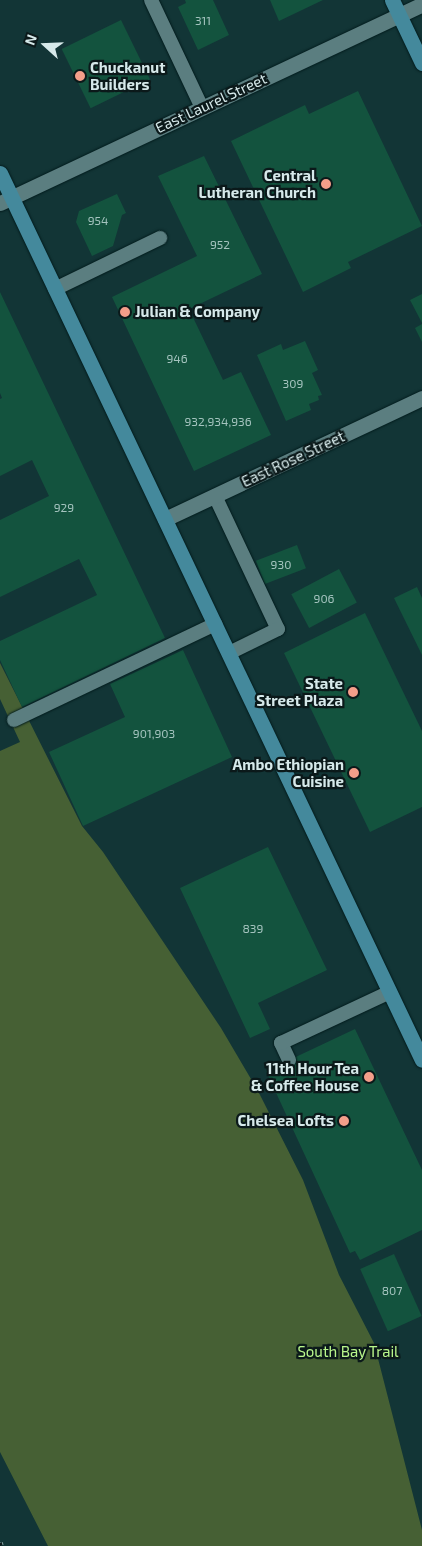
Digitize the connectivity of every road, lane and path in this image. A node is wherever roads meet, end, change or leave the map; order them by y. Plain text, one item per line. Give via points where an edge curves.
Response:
1 (151, 0) edge
2 (392, 0) edge
3 (422, 4) edge
4 (399, 15) junction
5 (422, 63) edge
6 (202, 108) junction
7 (0, 173) edge
8 (6, 200) edge
9 (160, 238) dead end
10 (55, 289) junction
11 (422, 398) edge
12 (215, 496) junction
13 (165, 519) junction
14 (215, 624) junction
15 (228, 653) junction
16 (14, 720) dead end
17 (390, 992) junction
18 (418, 1043) edge
19 (288, 1060) dead end
20 (422, 1060) edge

1 - 6 lane
2 - 4 main road
3 - 4 street, East Laurel Street
4 - 5 main road
4 - 6 street, East Laurel Street
6 - 8 street, East Laurel Street
7 - 8 main road
8 - 10 main road
9 - 10 lane
10 - 13 main road
11 - 12 street, East Rose Street
12 - 13 street, East Rose Street
12 - 15 lane via 278,629
13 - 14 main road
14 - 15 main road
14 - 16 lane
15 - 17 main road
17 - 18 main road
17 - 19 lane via 281,1042
18 - 20 main road

